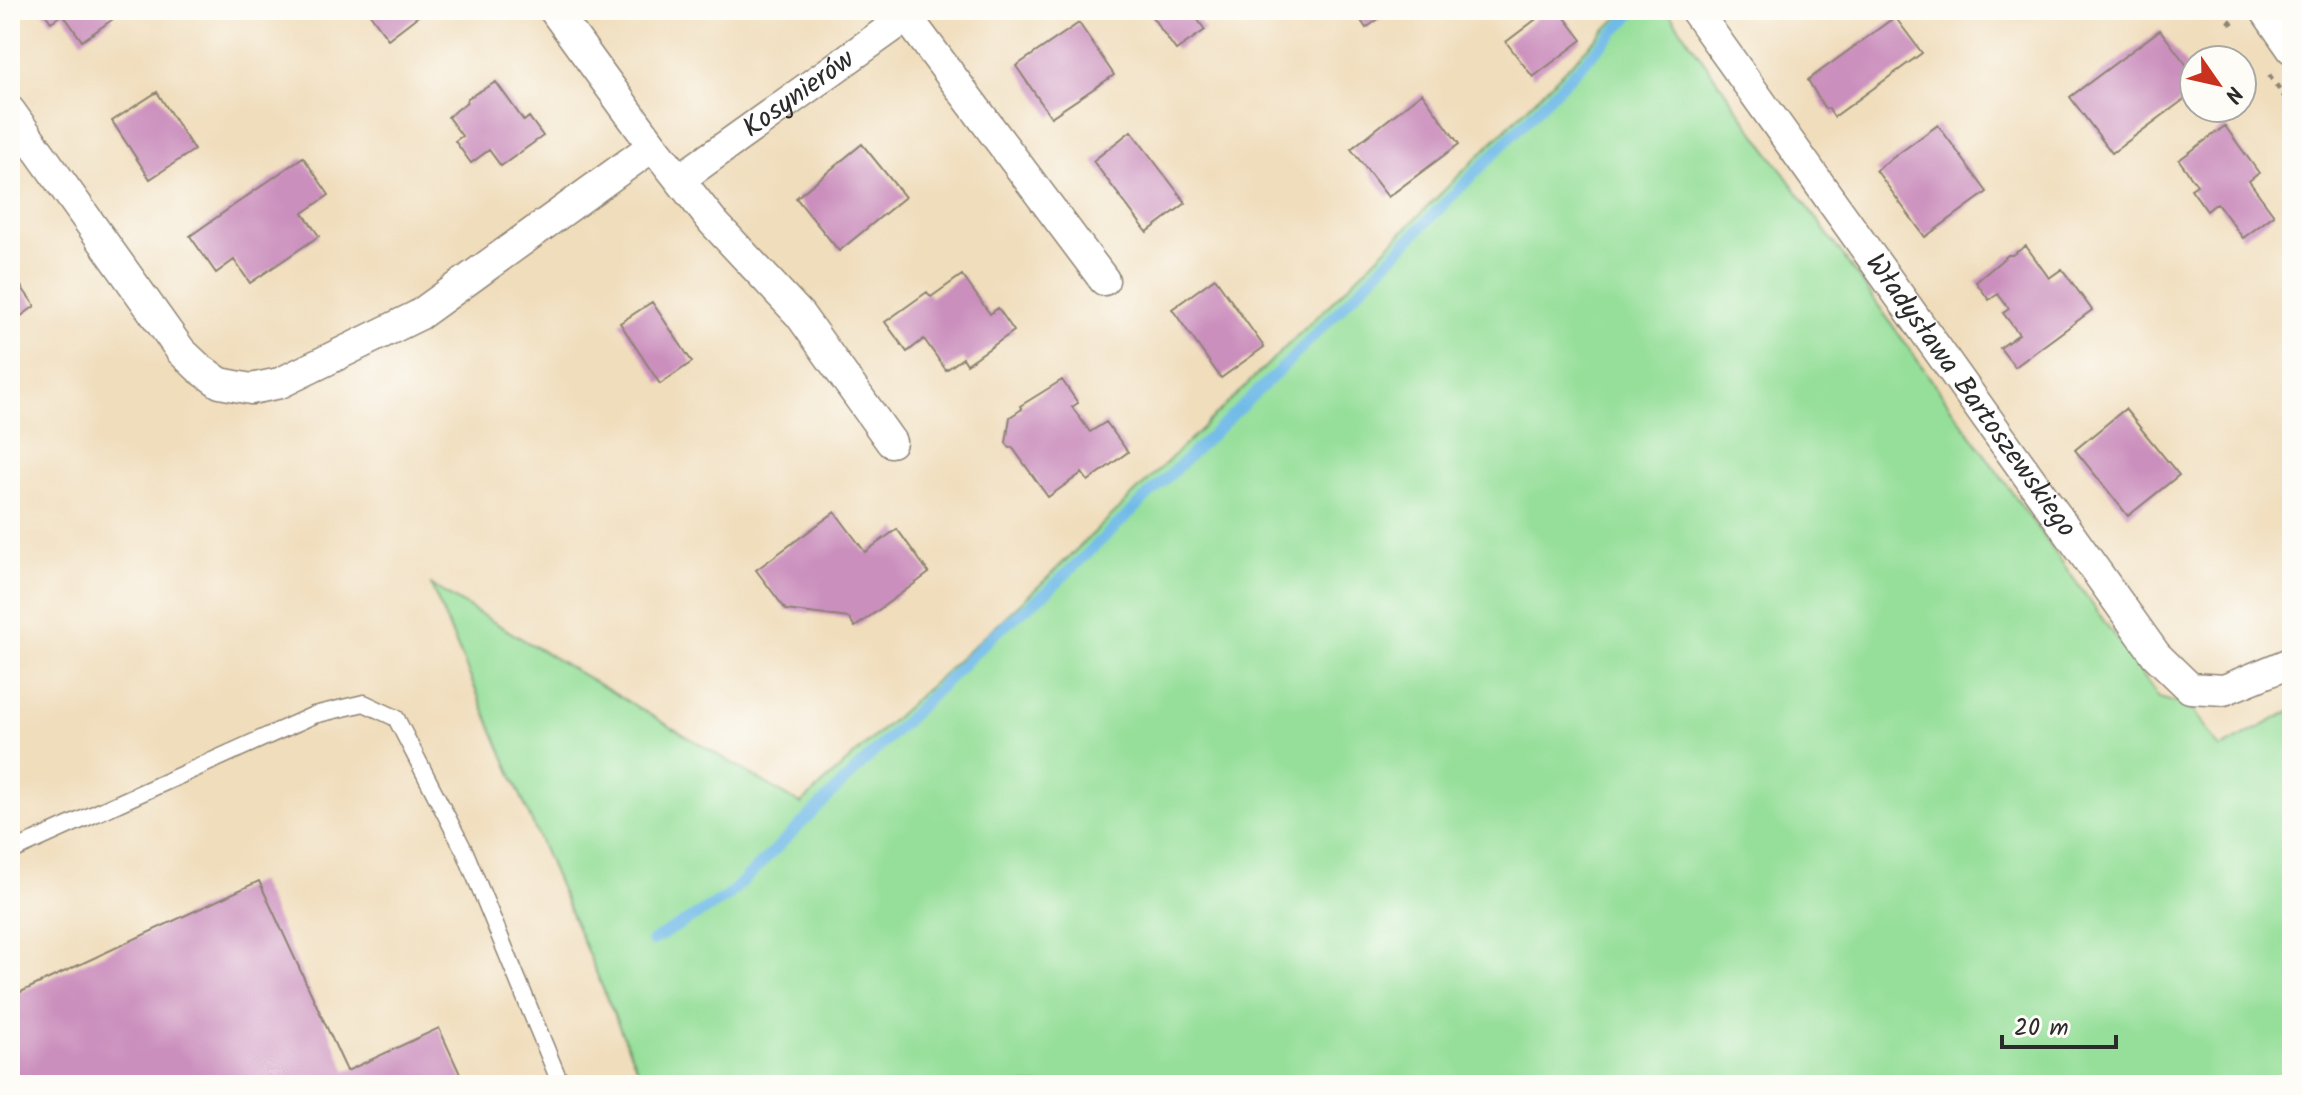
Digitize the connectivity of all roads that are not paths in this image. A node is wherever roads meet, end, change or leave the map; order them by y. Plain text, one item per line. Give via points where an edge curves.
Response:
1 (554, 10) edge
2 (1695, 10) edge
3 (2265, 10) edge
4 (912, 13) edge
5 (2292, 49) edge
6 (10, 111) edge
7 (653, 146) junction
8 (680, 179) junction
9 (1104, 280) dead end
10 (891, 442) dead end
11 (2292, 662) edge
12 (10, 852) edge
13 (561, 1085) edge

1 - 7 street
2 - 11 street, Władysława Bartoszewskiego via 2156,655 2190,688 2224,690
3 - 5 street
4 - 8 street, Kosynierów
4 - 9 street
6 - 7 street via 181,351 220,383 251,389 280,383 419,315
7 - 8 street
8 - 10 street via 800,315
12 - 13 lane via 314,715 364,703 396,718 465,852

